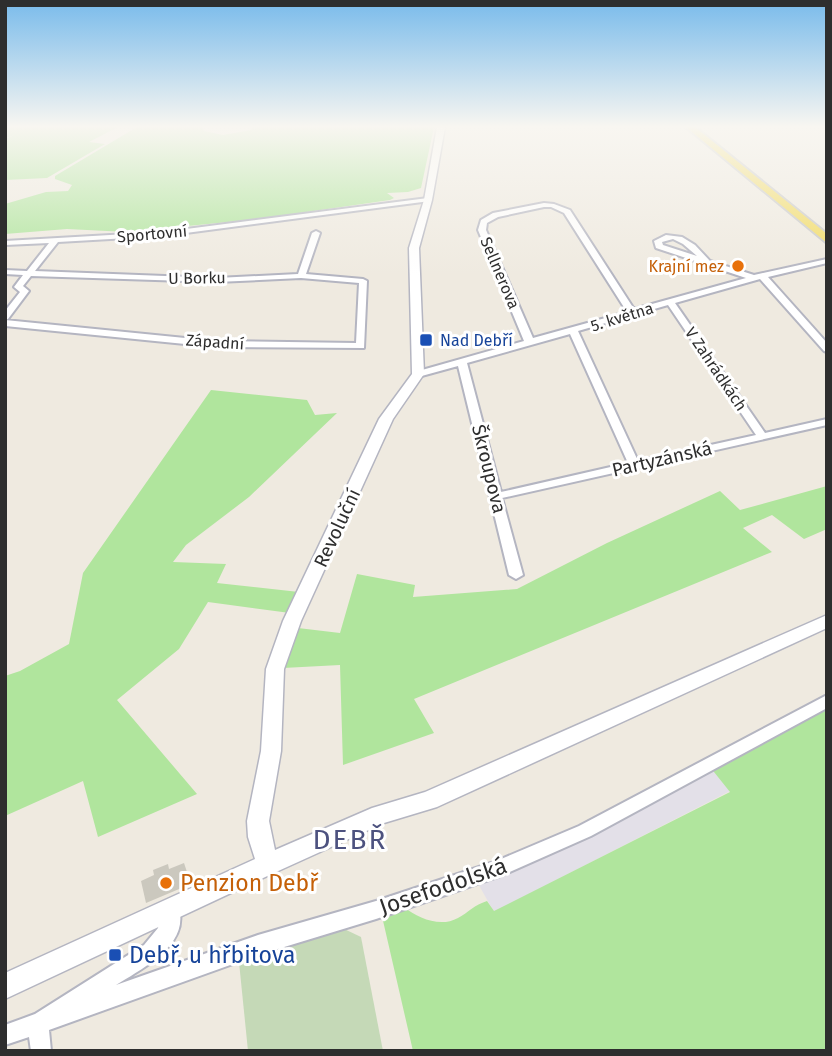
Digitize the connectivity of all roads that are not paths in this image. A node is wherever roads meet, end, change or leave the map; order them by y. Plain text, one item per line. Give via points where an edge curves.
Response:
1 (432, 176) edge
2 (750, 176) edge
3 (428, 200) junction
4 (544, 205) joint
5 (297, 219) junction
6 (316, 233) dead end
7 (827, 240) edge
8 (54, 242) junction
9 (5, 243) edge
10 (48, 250) junction
11 (827, 261) edge
12 (708, 263) junction
13 (816, 263) joint
14 (5, 272) edge
15 (31, 273) junction
16 (301, 276) junction
17 (758, 277) junction
18 (363, 281) joint
19 (18, 287) junction
20 (5, 290) edge
21 (670, 302) junction
22 (633, 314) junction
23 (5, 317) edge
24 (5, 323) edge
25 (573, 331) junction
26 (530, 343) junction
27 (827, 349) edge
28 (462, 363) junction
29 (418, 374) junction
30 (827, 422) edge
31 (762, 436) junction
32 (635, 466) junction
33 (497, 496) junction
34 (516, 575) dead end
35 (827, 621) edge
36 (827, 701) edge
37 (268, 864) junction
38 (170, 909) junction
39 (5, 986) edge
40 (38, 1024) junction
41 (5, 1035) edge
42 (41, 1051) edge

1 - 3 main road
2 - 7 main road
3 - 5 street, Sportovní
3 - 29 main road via 414,247
4 - 22 street via 567,212
4 - 26 street, Sellnerova via 496,215 482,225
5 - 8 street, Sportovní
5 - 10 street, Sportovní via 300,226
6 - 16 street
8 - 9 street, Sportovní
8 - 10 street
10 - 15 street
11 - 13 street, 5. května
12 - 12 street via 659,246 658,241 685,240
12 - 17 street
13 - 17 street, 5. května
14 - 15 street, U Borku
15 - 16 street, U Borku via 216,280
15 - 19 street
16 - 18 street, U Borku
17 - 21 street, 5. května
17 - 27 street
18 - 24 street, Západní via 361,346 215,344
19 - 20 street
19 - 23 street via 25,291
21 - 22 street, 5. května
21 - 31 street, V Zahrádkách
22 - 25 street, 5. května
25 - 26 street, 5. května
25 - 32 street
26 - 28 street, 5. května
28 - 29 street, 5. května
28 - 33 street, Škroupova
29 - 37 main road, Revoluční via 386,419 292,621 275,669 271,751 258,821
30 - 31 street, Partyzánská
31 - 32 street, Partyzánská
32 - 33 street, Partyzánská
33 - 34 street, Škroupova
35 - 37 main road via 429,800 380,815
36 - 40 street, Josefodolská via 585,831 497,869 258,945
37 - 38 main road
38 - 39 main road
38 - 40 street, Josefodolská via 165,939 151,952
40 - 41 street, Josefodolská
40 - 42 street

